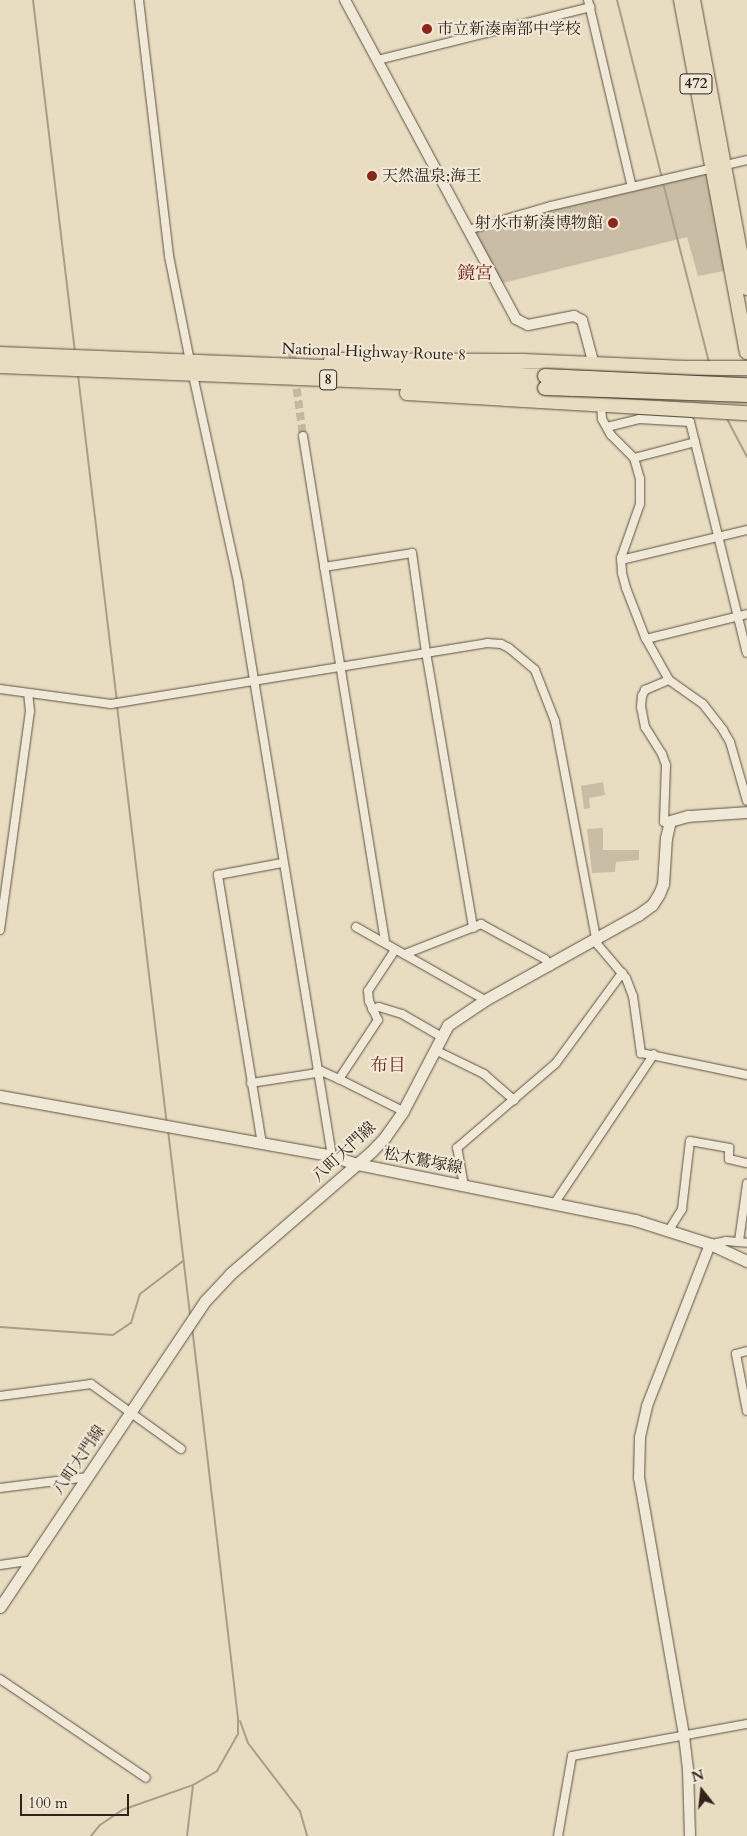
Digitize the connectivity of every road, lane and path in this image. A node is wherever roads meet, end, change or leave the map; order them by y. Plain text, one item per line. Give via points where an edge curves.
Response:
1 (139, 0) edge
2 (346, 0) edge
3 (681, 0) edge
4 (693, 0) edge
5 (589, 3) edge
6 (378, 60) junction
7 (747, 160) edge
8 (718, 166) junction
9 (632, 187) junction
10 (468, 230) junction
11 (747, 288) edge
12 (744, 334) junction
13 (747, 352) edge
14 (0, 354) edge
15 (190, 361) junction
16 (52, 362) junction
17 (235, 364) junction
18 (111, 365) junction
19 (594, 365) junction
20 (0, 366) edge
21 (715, 368) junction
22 (747, 368) edge
23 (193, 375) junction
24 (260, 377) junction
25 (545, 382) junction
26 (747, 385) edge
27 (747, 395) edge
28 (601, 404) junction
29 (747, 413) edge
30 (607, 427) junction
31 (303, 436) tunnel mouth
32 (695, 442) junction
33 (634, 458) junction
34 (747, 530) edge
35 (718, 537) junction
36 (621, 560) junction
37 (324, 567) junction
38 (747, 614) edge
39 (738, 616) junction
40 (646, 639) junction
41 (426, 652) junction
42 (747, 653) edge
43 (341, 668) junction
44 (254, 680) junction
45 (669, 680) junction
46 (0, 689) edge
47 (28, 693) junction
48 (747, 801) edge
49 (747, 812) edge
50 (668, 824) junction
51 (282, 863) junction
52 (356, 927) dead end
53 (473, 928) junction
54 (0, 930) edge
55 (596, 938) junction
56 (385, 941) junction
57 (395, 950) junction
58 (405, 954) junction
59 (550, 966) junction
60 (622, 973) junction
61 (485, 1000) junction
62 (372, 1009) junction
63 (442, 1037) junction
64 (435, 1050) junction
65 (654, 1054) junction
66 (317, 1072) junction
67 (747, 1075) edge
68 (339, 1079) junction
69 (251, 1082) junction
70 (0, 1096) edge
71 (514, 1100) junction
72 (403, 1111) junction
73 (262, 1144) junction
74 (332, 1156) junction
75 (747, 1163) edge
76 (357, 1164) junction
77 (747, 1184) edge
78 (464, 1186) junction
79 (554, 1204) junction
80 (669, 1230) junction
81 (743, 1242) edge
82 (710, 1244) junction
83 (747, 1261) edge
84 (747, 1352) edge
85 (0, 1396) edge
86 (747, 1411) edge
87 (129, 1414) junction
88 (181, 1449) dead end
89 (88, 1477) junction
90 (0, 1488) edge
91 (30, 1561) junction
92 (0, 1565) edge
93 (0, 1606) edge
94 (0, 1679) edge
95 (747, 1724) edge
96 (684, 1735) junction
97 (146, 1778) dead end
98 (558, 1836) edge
99 (690, 1836) edge

1 - 15 street via 169,256
2 - 6 street
3 - 8 highway, 472
4 - 8 highway, 472
5 - 6 street
5 - 9 street
6 - 10 street
7 - 8 street
8 - 9 street
8 - 11 highway, 472
8 - 12 highway, 472
9 - 10 street
10 - 19 street via 520,322 528,325 574,316 582,320
12 - 13 highway, 472
12 - 21 highway via 737,356
14 - 16 highway, National Highway Route 8 / 8
15 - 17 highway, National Highway Route 8 / 8
15 - 18 highway, National Highway Route 8 / 8
16 - 18 highway, National Highway Route 8 / 8
16 - 20 highway, National Highway Route 8 / 8
17 - 19 highway, 8 via 378,359
17 - 25 highway, National Highway Route 8 / 8
18 - 23 highway, National Highway Route 8 / 8
19 - 21 highway, 8
19 - 28 street
21 - 22 highway, 8
23 - 24 highway, National Highway Route 8 / 8
23 - 44 street via 238,582
24 - 25 highway, National Highway Route 8 / 8
24 - 28 highway, 8 via 339,388
25 - 26 highway, National Highway Route 8 / 8, bridge
25 - 27 highway, National Highway Route 8 / 8, bridge
28 - 29 highway, 8
28 - 30 street via 602,419
30 - 32 street via 639,419 690,422
30 - 33 street
31 - 37 street
32 - 33 street
32 - 35 street
33 - 36 street via 640,479 640,504
34 - 35 street
35 - 36 street
35 - 39 street
36 - 40 street via 626,588
37 - 41 street via 412,553
37 - 43 street
38 - 39 street
39 - 40 street
39 - 42 street
40 - 45 street
41 - 43 street
41 - 53 street
41 - 55 street via 501,644 535,670 554,721
43 - 44 street
43 - 56 street
44 - 47 street via 110,704
44 - 51 street
45 - 48 street via 703,704 723,730 730,742
45 - 50 street via 645,690 641,707 645,727 666,765 664,822
46 - 47 street
47 - 54 street via 30,711
49 - 50 main road via 688,816
50 - 55 main road, 八町大門線 via 660,894 638,915
51 - 66 street
51 - 69 street via 218,875
52 - 56 street
53 - 58 street
53 - 59 street via 481,924 545,959
55 - 59 main road, 八町大門線
55 - 60 street via 598,945
56 - 57 street
57 - 58 street
57 - 62 street via 368,991
58 - 61 street
59 - 61 main road, 八町大門線
60 - 65 street via 633,996 641,1053
60 - 71 street via 556,1064
61 - 63 main road, 八町大門線 via 448,1025
62 - 63 street via 379,1007 402,1014
62 - 68 street via 378,1020
63 - 64 main road, 八町大門線
64 - 71 street via 484,1074
64 - 72 main road, 八町大門線
65 - 67 street
65 - 79 street
66 - 68 street
66 - 69 street
66 - 74 street
68 - 72 street
69 - 73 street
70 - 73 main road, 松木鷲塚線
71 - 78 street via 457,1148
72 - 76 main road, 八町大門線 via 385,1138
73 - 74 main road, 松木鷲塚線
74 - 76 main road, 松木鷲塚線
75 - 80 street via 729,1159 729,1148 690,1141 682,1209
76 - 78 main road, 松木鷲塚線
76 - 87 main road, 八町大門線 via 230,1274 205,1301
77 - 81 street
78 - 79 main road, 松木鷲塚線
79 - 80 main road, 松木鷲塚線
80 - 82 main road, 松木鷲塚線
81 - 82 street
82 - 83 main road, 松木鷲塚線
82 - 96 street via 647,1406 640,1437 640,1478
84 - 86 street via 736,1354
85 - 87 street via 91,1384
87 - 88 street
87 - 89 main road, 八町大門線
89 - 90 street
89 - 91 main road, 八町大門線
91 - 92 street
91 - 93 main road, 八町大門線
94 - 97 street
95 - 96 street
96 - 98 street via 572,1756
96 - 99 street

